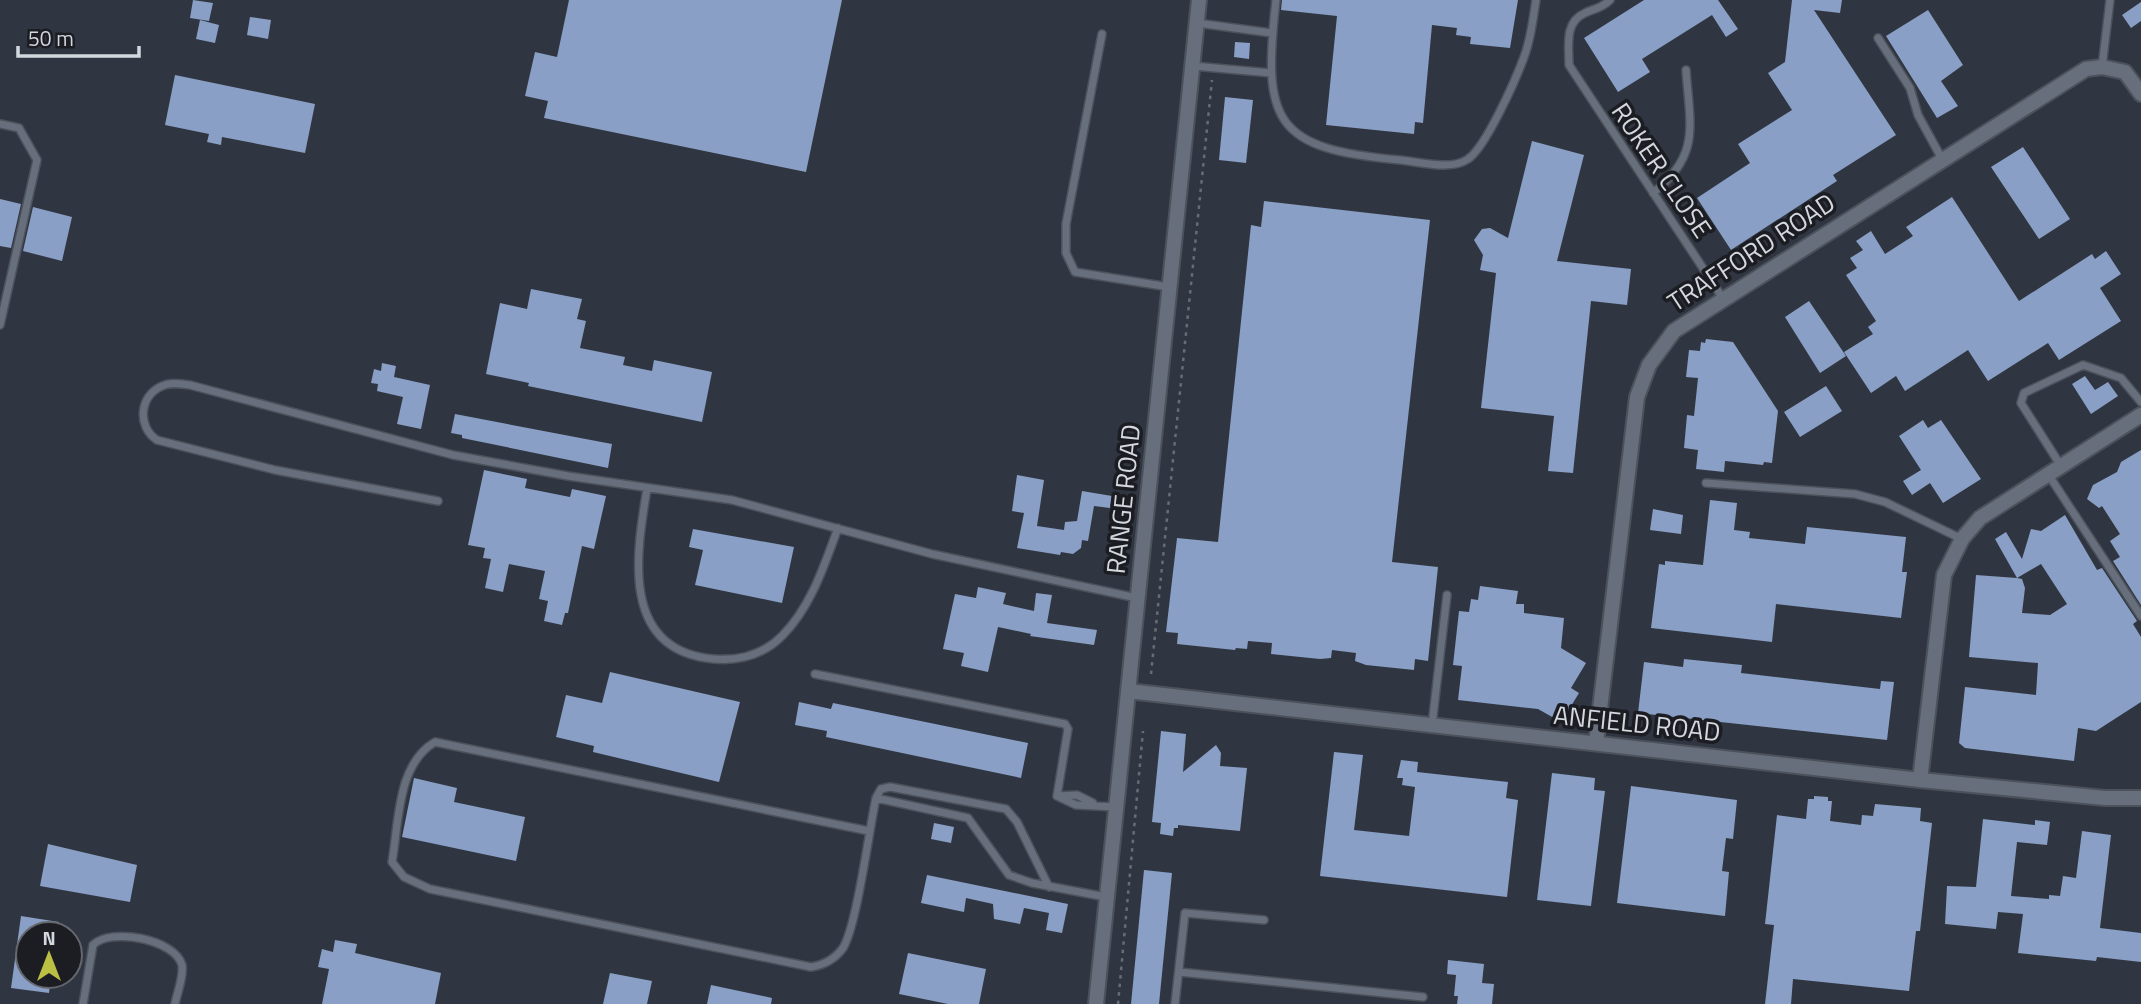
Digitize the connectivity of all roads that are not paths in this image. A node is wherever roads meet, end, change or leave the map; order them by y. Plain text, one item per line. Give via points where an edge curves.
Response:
1 (1199, 0) edge
2 (1276, 0) edge
3 (1536, 0) edge
4 (1610, 0) edge
5 (2110, 0) edge
6 (1197, 23) junction
7 (1272, 33) junction
8 (1102, 34) dead end
9 (1878, 38) dead end
10 (1193, 66) junction
11 (2102, 67) junction
12 (1686, 70) dead end
13 (1271, 73) junction
14 (2141, 94) edge
15 (0, 124) edge
16 (1942, 159) junction
17 (1653, 193) junction
18 (1170, 287) junction
19 (1722, 297) junction
20 (0, 325) edge
21 (2141, 402) edge
22 (2141, 415) edge
23 (2062, 466) junction
24 (2048, 474) junction
25 (1706, 483) dead end
26 (647, 489) junction
27 (438, 501) dead end
28 (838, 528) junction
29 (1962, 540) junction
30 (1447, 595) dead end
31 (1137, 598) junction
32 (2141, 616) edge
33 (815, 674) dead end
34 (1128, 691) junction
35 (1432, 725) junction
36 (1596, 743) junction
37 (1920, 780) junction
38 (876, 798) junction
39 (2141, 798) edge
40 (1116, 807) junction
41 (869, 831) junction
42 (1049, 887) junction
43 (1107, 897) junction
44 (1265, 920) dead end
45 (1179, 972) junction
46 (1423, 997) dead end
47 (83, 1004) edge
48 (175, 1004) edge
49 (1096, 1004) edge
50 (1175, 1004) edge

1 - 6 street, RANGE ROAD
2 - 7 lane
3 - 13 lane via 1524,58 1486,137 1474,155 1455,165 1355,156 1319,146 1284,124 1276,109
4 - 17 lane, ROKER CLOSE via 1600,10 1573,20 1569,65
5 - 11 lane
6 - 7 lane
6 - 10 street, RANGE ROAD
7 - 13 lane
8 - 18 lane via 1066,224 1068,263 1075,272
9 - 16 lane via 1910,88 1918,115
10 - 13 lane
10 - 18 street, RANGE ROAD
11 - 14 street via 2125,72
11 - 16 street, TRAFFORD ROAD via 2086,69
12 - 17 lane via 1689,137 1685,156 1671,178
15 - 20 lane via 19,128 37,160
16 - 19 street, TRAFFORD ROAD
17 - 19 lane, ROKER CLOSE
18 - 31 street, RANGE ROAD
19 - 36 street, TRAFFORD ROAD via 1674,331 1649,365 1637,397
21 - 23 lane via 2121,377 2083,365 2024,393 2021,403
22 - 23 street
23 - 24 street
24 - 29 street via 1980,518
24 - 32 lane
25 - 29 lane via 1854,494 1885,502
26 - 27 lane via 453,455 190,385 161,386 146,403 144,425 157,440 275,470
26 - 28 lane via 732,500
26 - 28 lane via 636,571 654,632 685,653 710,659 738,660 782,636 819,581
28 - 31 lane via 932,554
29 - 37 street via 1944,575
30 - 35 lane
31 - 34 street, RANGE ROAD
33 - 40 lane via 1065,724 1068,729 1057,796 1077,795 1096,805
34 - 35 street, ANFIELD ROAD
34 - 40 street, RANGE ROAD
35 - 36 street, ANFIELD ROAD
36 - 37 street, ANFIELD ROAD
37 - 39 street, ANFIELD ROAD
38 - 41 lane
38 - 42 lane via 968,818 1005,871
38 - 42 lane via 881,789 890,787 1006,809
40 - 43 street, RANGE ROAD
41 - 41 lane via 848,938 831,959 811,967 430,889 404,877 392,862 408,770 435,741
42 - 43 lane
43 - 49 street, RANGE ROAD
44 - 45 lane via 1185,913
45 - 46 lane
45 - 50 lane
47 - 48 lane via 93,945 110,935 153,941 178,959 182,973

